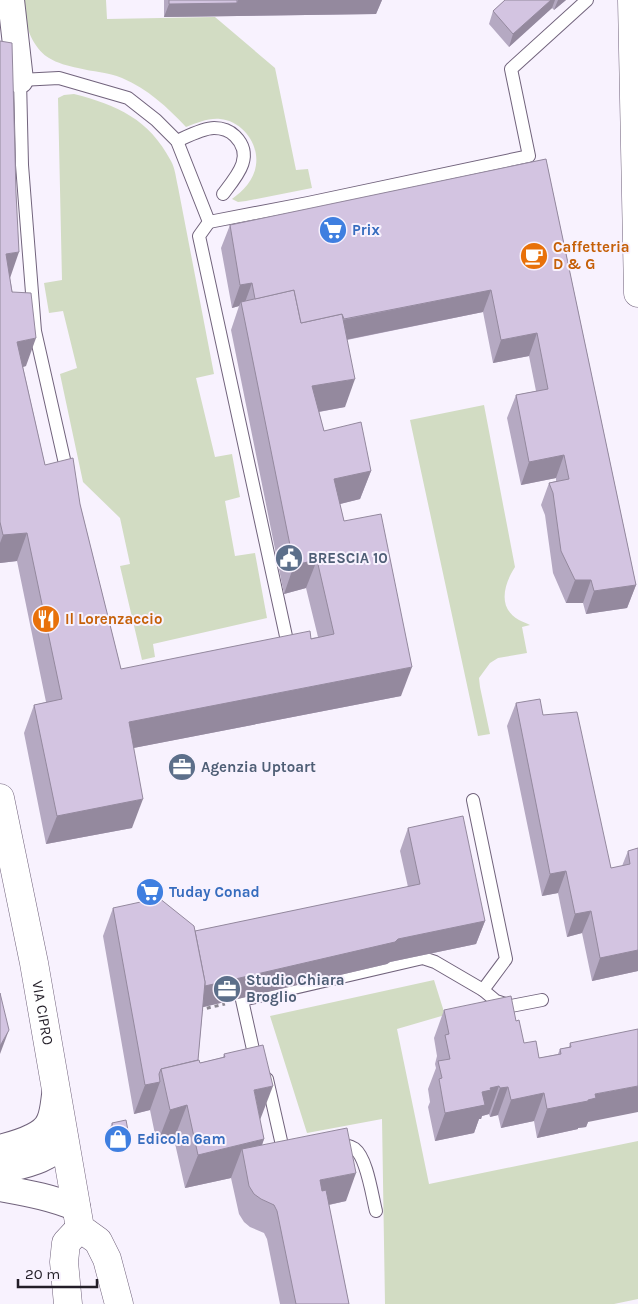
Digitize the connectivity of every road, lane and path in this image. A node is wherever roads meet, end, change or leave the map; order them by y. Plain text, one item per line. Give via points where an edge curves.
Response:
1 (11, 0) edge
2 (587, 0) edge
3 (632, 0) edge
4 (20, 80) junction
5 (177, 141) junction
6 (223, 194) dead end
7 (209, 222) junction
8 (638, 293) edge
9 (70, 485) edge
10 (280, 652) edge
11 (0, 798) edge
12 (473, 800) dead end
13 (483, 990) junction
14 (242, 1000) junction
15 (542, 1000) dead end
16 (195, 1011) edge
17 (56, 1088) junction
18 (66, 1141) junction
19 (325, 1144) edge
20 (0, 1148) edge
21 (300, 1150) edge
22 (0, 1170) edge
23 (0, 1188) edge
24 (376, 1211) dead end
25 (79, 1218) junction
26 (68, 1304) edge
27 (119, 1304) edge

1 - 4 street
2 - 7 lane via 511,69 529,156
3 - 8 street
4 - 5 lane via 59,78 128,98
4 - 9 lane via 22,165 35,331
5 - 6 lane via 212,128 230,131 240,141 244,151 242,166
5 - 7 lane
7 - 10 lane via 199,236 289,650
11 - 17 street, VIA CIPRO
12 - 13 lane via 506,959
13 - 14 lane via 436,962 423,958
13 - 15 lane via 496,1001 511,1006
14 - 16 path
14 - 21 lane via 260,1080 267,1079 284,1154
17 - 18 street, VIA CIPRO
17 - 20 street via 48,1126 24,1141
18 - 22 street via 45,1157
18 - 25 street, VIA CIPRO
19 - 24 lane via 356,1149 365,1164
23 - 25 street via 59,1200
25 - 26 street via 66,1242 64,1262
25 - 27 street via 98,1241 107,1259

